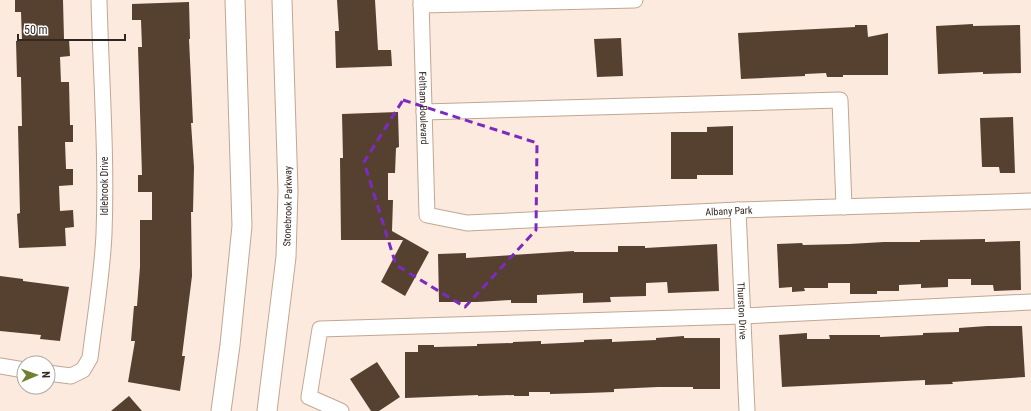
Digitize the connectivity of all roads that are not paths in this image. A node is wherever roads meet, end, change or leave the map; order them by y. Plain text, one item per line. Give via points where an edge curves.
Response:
1 (99, 0) edge
2 (235, 0) edge
3 (282, 0) edge
4 (635, 0) edge
5 (421, 2) edge
6 (424, 112) junction
7 (1031, 201) edge
8 (844, 207) junction
9 (738, 210) junction
10 (427, 215) joint
11 (1031, 302) edge
12 (743, 316) junction
13 (0, 366) edge
14 (16, 369) edge
15 (56, 374) edge
16 (221, 411) edge
17 (267, 411) edge
18 (341, 411) edge
19 (747, 411) edge

1 - 15 street, Idlebrook Drive via 104,168 101,275 90,358 83,370 72,376
2 - 16 main road via 242,226
3 - 17 main road, Stonebrook Parkway via 288,190 286,257
4 - 5 street
5 - 6 street, Feltham Boulevard
6 - 8 street via 840,100
6 - 10 street, Feltham Boulevard
7 - 8 street, Albany Park
8 - 9 street, Albany Park
9 - 10 street, Albany Park via 467,222
9 - 12 street, Thurston Drive
11 - 12 street
12 - 18 street via 320,329 309,397
12 - 19 street, Thurston Drive
13 - 14 street

